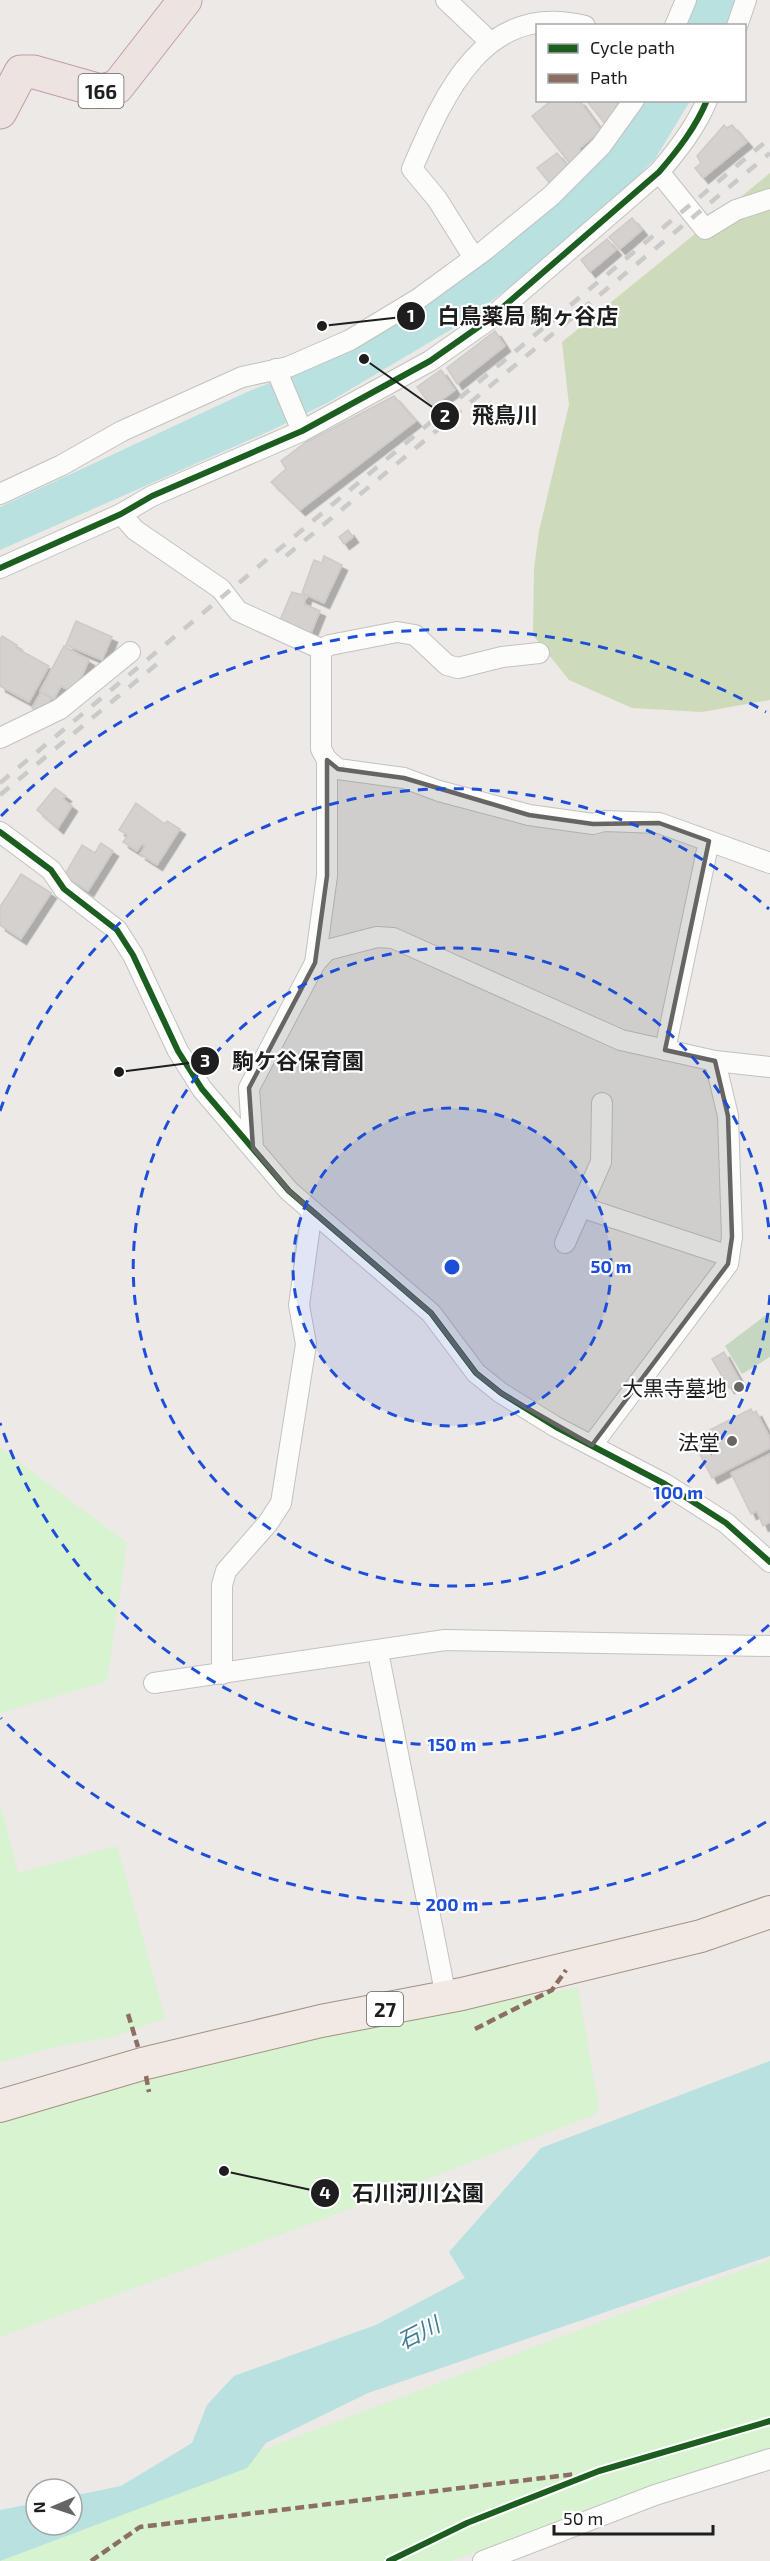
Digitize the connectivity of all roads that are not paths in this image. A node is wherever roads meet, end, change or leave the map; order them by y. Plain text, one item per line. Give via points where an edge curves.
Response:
1 (185, 0) edge
2 (446, 0) edge
3 (686, 0) edge
4 (746, 0) edge
5 (581, 24) edge
6 (676, 24) edge
7 (738, 24) edge
8 (484, 36) junction
9 (633, 102) edge
10 (706, 102) edge
11 (1, 108) edge
12 (659, 172) junction
13 (770, 199) edge
14 (474, 258) junction
15 (277, 372) junction
16 (301, 427) junction
17 (0, 494) edge
18 (121, 514) junction
19 (0, 568) edge
20 (321, 649) junction
21 (130, 652) dead end
22 (539, 653) dead end
23 (0, 738) edge
24 (327, 760) junction
25 (0, 832) edge
26 (709, 841) junction
27 (770, 863) edge
28 (315, 963) junction
29 (665, 1050) junction
30 (716, 1061) junction
31 (770, 1067) edge
32 (602, 1103) dead end
33 (253, 1148) junction
34 (581, 1207) junction
35 (312, 1211) junction
36 (565, 1243) dead end
37 (729, 1256) junction
38 (592, 1445) junction
39 (770, 1562) edge
40 (770, 1646) edge
41 (378, 1652) junction
42 (222, 1674) junction
43 (154, 1683) dead end
44 (770, 1912) edge
45 (446, 1997) junction
46 (0, 2106) edge
47 (770, 2459) edge
48 (483, 2561) edge

1 - 11 highway, 166 via 117,87 101,91 34,72 21,72
2 - 8 street
3 - 6 street
4 - 7 street
5 - 8 street via 534,13 508,20
8 - 14 street via 447,89 411,169 437,199
9 - 14 street via 601,146 551,196
10 - 12 street
12 - 13 street via 705,229 736,210
12 - 16 street via 487,321 430,360
14 - 15 street via 418,299 350,340
15 - 16 street
15 - 17 street via 242,377 122,431
16 - 18 street
18 - 19 street
18 - 20 street via 135,530 221,589 238,610
20 - 22 street via 397,633 415,635 447,665 458,668
20 - 24 street via 321,749
21 - 23 street via 60,709
24 - 26 street via 338,769 404,778 529,815 592,824 659,823
24 - 28 street via 327,876
25 - 33 street via 51,870 64,889 117,930 184,1061 202,1089
26 - 27 street
26 - 29 street
28 - 29 street via 327,950 377,937 393,938 621,1040
28 - 33 street via 249,1088
29 - 30 street
30 - 31 street
30 - 37 street via 728,1116 732,1237
32 - 34 street via 601,1162
33 - 35 street via 289,1191
34 - 36 street
34 - 37 street
35 - 38 street via 431,1313 476,1372 492,1386
35 - 42 street via 299,1305 306,1344 281,1503 226,1571 222,1585
37 - 38 street via 728,1264
38 - 39 street via 665,1484 726,1523
40 - 41 street via 477,1639 445,1640
41 - 42 street
41 - 45 street
42 - 43 street
44 - 45 main road, 27 via 701,1936
45 - 46 main road, 27 via 321,2021 142,2064
47 - 48 street via 655,2495

